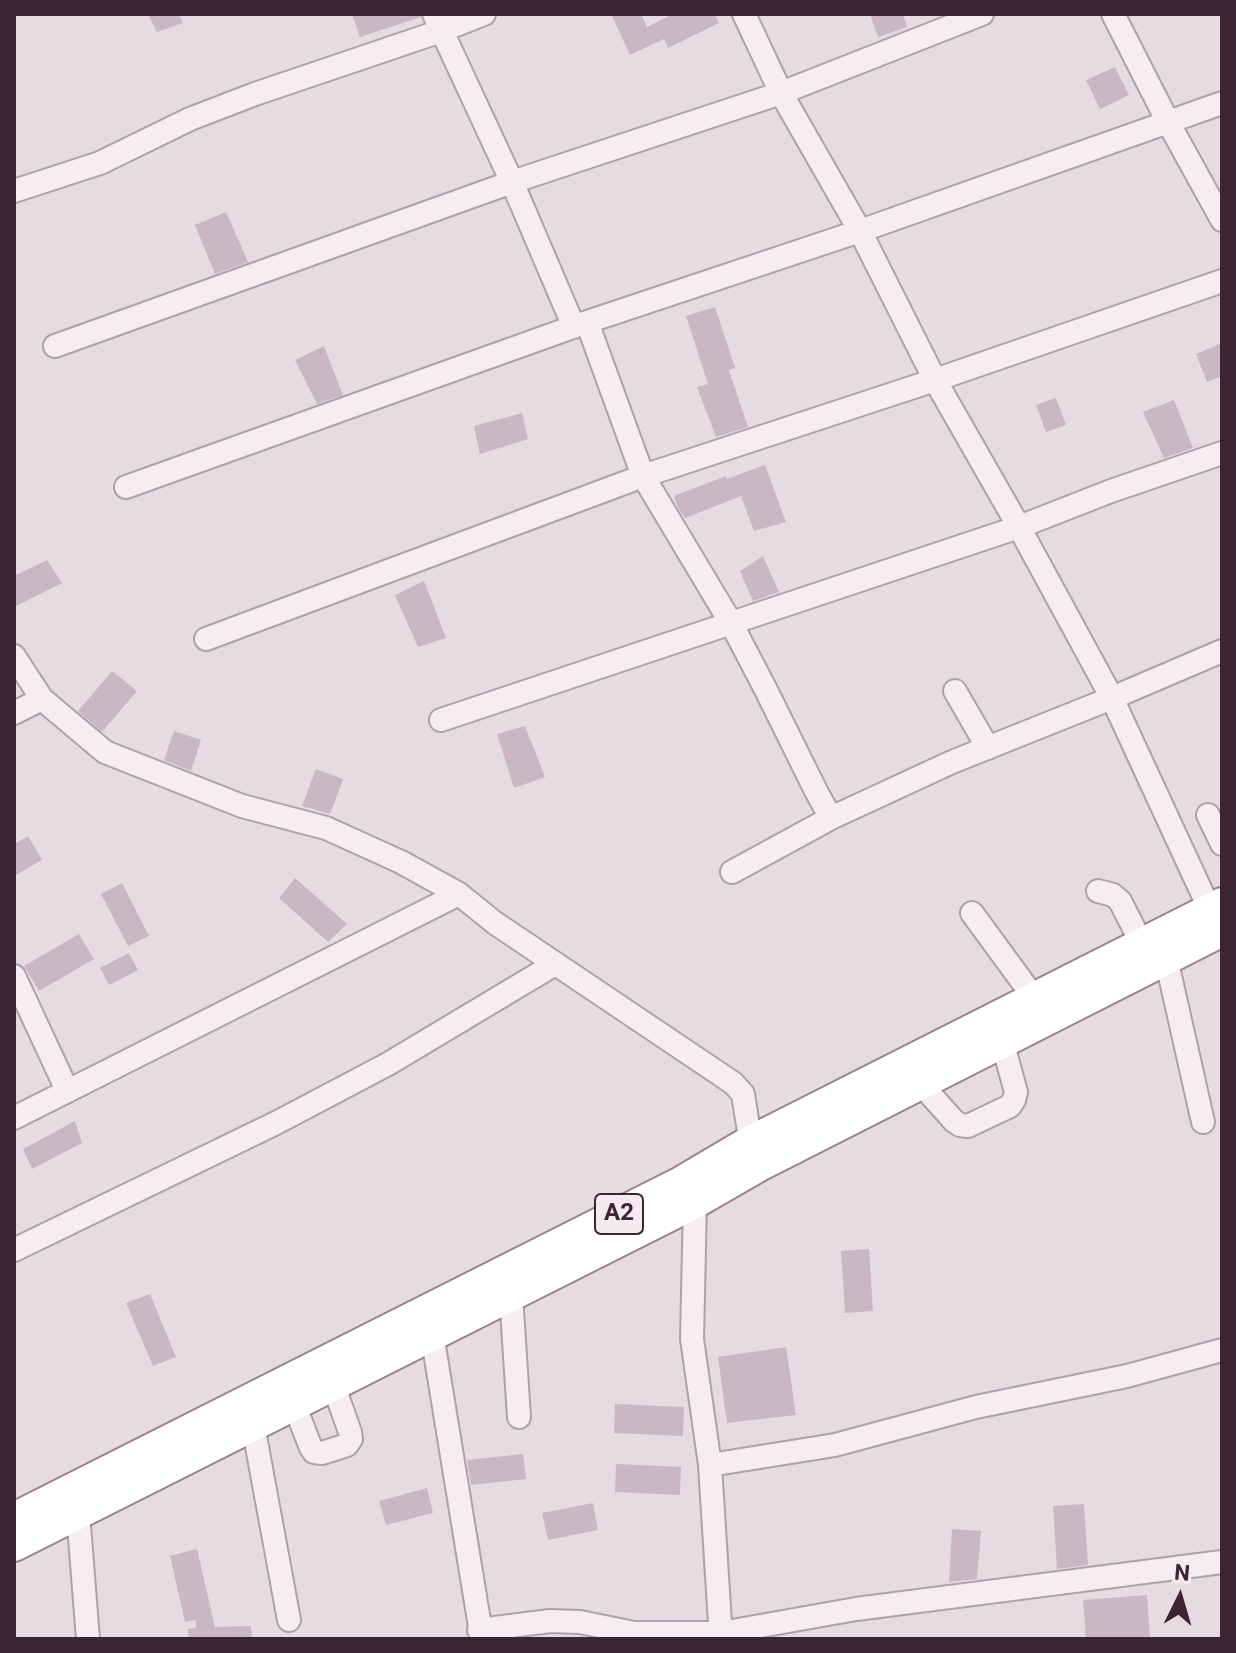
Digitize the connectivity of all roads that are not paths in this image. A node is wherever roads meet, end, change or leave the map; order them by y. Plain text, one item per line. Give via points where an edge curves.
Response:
1 (484, 14) edge
2 (744, 14) edge
3 (982, 14) edge
4 (1113, 14) edge
5 (438, 23) edge
6 (781, 93) junction
7 (1222, 103) edge
8 (1168, 122) junction
9 (512, 182) junction
10 (14, 191) edge
11 (1222, 220) edge
12 (860, 231) junction
13 (1222, 281) edge
14 (580, 324) junction
15 (55, 346) dead end
16 (935, 380) junction
17 (1222, 453) edge
18 (643, 476) junction
19 (126, 487) dead end
20 (1019, 527) junction
21 (731, 623) junction
22 (206, 639) dead end
23 (1222, 651) edge
24 (14, 656) edge
25 (955, 691) dead end
26 (1112, 698) junction
27 (42, 699) junction
28 (14, 713) edge
29 (441, 720) dead end
30 (988, 748) junction
31 (1208, 815) dead end
32 (831, 818) junction
33 (1222, 844) edge
34 (732, 872) dead end
35 (1098, 891) dead end
36 (459, 894) junction
37 (972, 913) dead end
38 (1218, 914) edge
39 (1154, 951) junction
40 (555, 964) junction
41 (14, 976) edge
42 (1035, 999) junction
43 (1002, 1041) junction
44 (920, 1083) junction
45 (67, 1090) junction
46 (14, 1118) edge
47 (1203, 1122) dead end
48 (747, 1144) junction
49 (695, 1202) junction
50 (14, 1250) edge
51 (511, 1295) junction
52 (432, 1334) junction
53 (1222, 1350) edge
54 (333, 1384) junction
55 (294, 1404) junction
56 (519, 1417) dead end
57 (253, 1425) junction
58 (710, 1465) junction
59 (78, 1513) junction
60 (14, 1519) edge
61 (14, 1545) edge
62 (1222, 1562) edge
63 (289, 1620) dead end
64 (480, 1635) edge
65 (721, 1636) edge
66 (88, 1639) edge

1 - 5 street
2 - 6 street
3 - 6 street
4 - 8 street
5 - 9 street
5 - 10 street via 190,119 100,163
6 - 9 street
6 - 12 street
7 - 8 street
8 - 11 street
8 - 12 street
9 - 14 street
9 - 15 street
12 - 14 street
12 - 16 street
13 - 16 street
14 - 18 street
14 - 19 street
16 - 18 street
16 - 20 street
17 - 20 street
18 - 21 street
18 - 22 street
20 - 21 street
20 - 26 street
21 - 29 street
21 - 32 street
23 - 26 street
24 - 27 street
25 - 30 street
26 - 30 street
26 - 38 street
27 - 28 street
27 - 36 street via 105,752 242,806 326,828
30 - 32 street
31 - 33 street
32 - 34 street
35 - 39 street via 1120,901
36 - 40 street
36 - 45 street
37 - 42 street
38 - 39 highway, A2
39 - 42 highway, A2
39 - 43 highway, A2
39 - 47 street
40 - 48 street via 733,1083 743,1094
40 - 50 street via 388,1064
41 - 45 street
42 - 48 highway, A2
43 - 44 highway, A2
43 - 44 street via 1016,1092 1010,1106 960,1125
44 - 49 highway, A2
45 - 46 street
48 - 60 highway, A2 via 681,1183
49 - 51 highway, A2
49 - 58 street via 692,1339
51 - 52 highway, A2
51 - 56 street
52 - 54 highway, A2
52 - 64 street
53 - 58 street via 835,1445
54 - 55 highway, A2
54 - 55 street via 350,1432 347,1445 314,1452
55 - 57 highway, A2
57 - 59 highway, A2
57 - 63 street
58 - 65 street
59 - 61 highway, A2
59 - 66 street
62 - 65 street via 856,1609
64 - 65 street via 550,1621 634,1633

